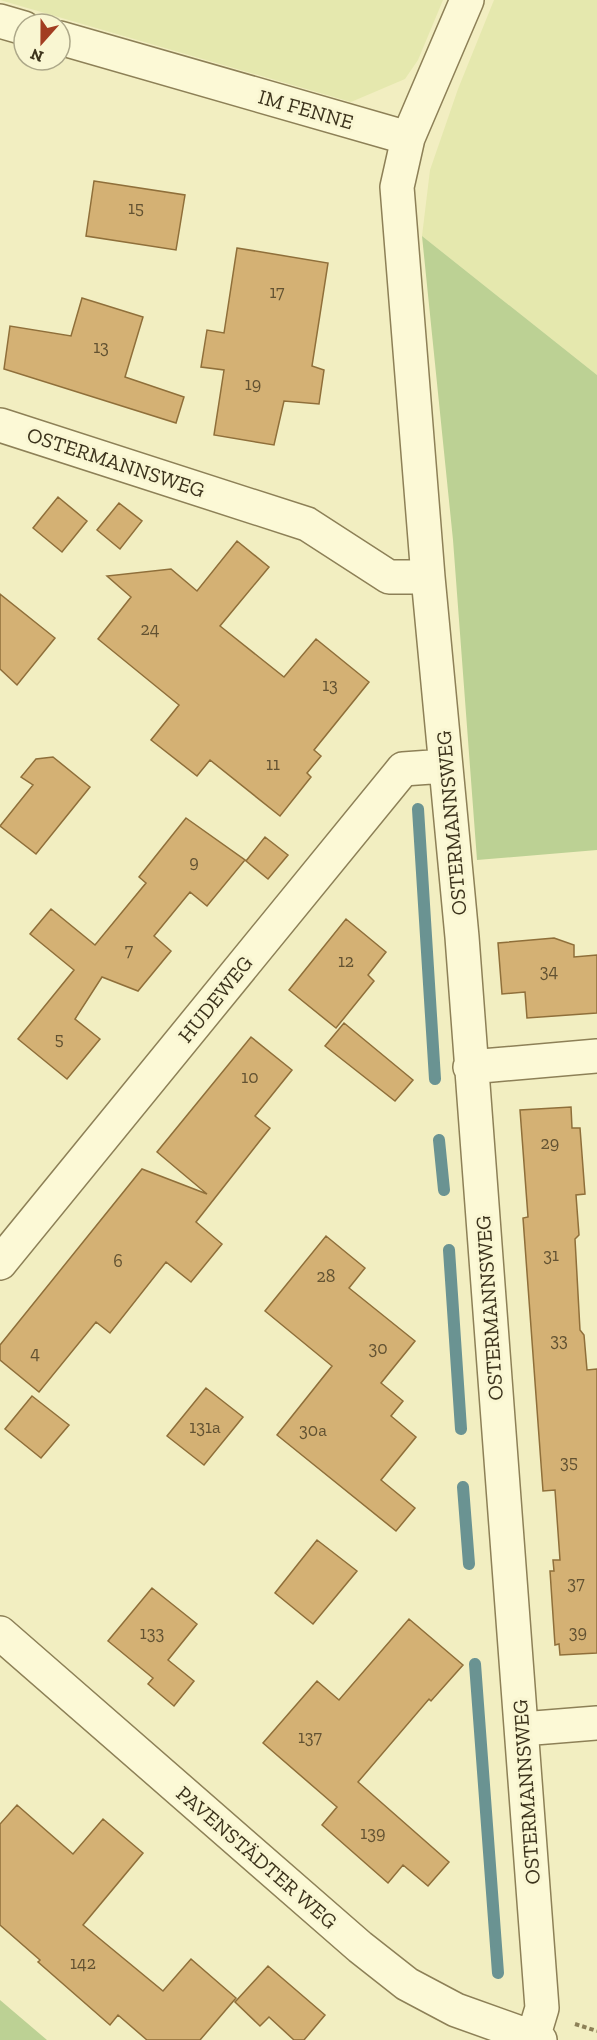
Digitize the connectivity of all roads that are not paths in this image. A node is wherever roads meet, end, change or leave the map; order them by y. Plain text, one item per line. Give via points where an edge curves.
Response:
1 (467, 0) edge
2 (72, 41) edge
3 (408, 138) junction
4 (0, 425) edge
5 (428, 577) junction
6 (446, 766) junction
7 (597, 1056) edge
8 (470, 1068) junction
9 (0, 1263) edge
10 (0, 1633) edge
11 (597, 1723) edge
12 (522, 1729) junction
13 (537, 2039) edge

1 - 3 street
2 - 3 street, IM FENNE
3 - 5 street, OSTERMANNSWEG via 397,187
4 - 5 street, OSTERMANNSWEG via 307,524 389,577
5 - 6 street, OSTERMANNSWEG
6 - 8 street, OSTERMANNSWEG
6 - 9 street, HUDEWEG via 403,769
7 - 8 street
8 - 12 street, OSTERMANNSWEG
10 - 13 street, PAVENSTÄDTER WEG via 407,1984 456,2010
11 - 12 street
12 - 13 street, OSTERMANNSWEG via 542,2008

